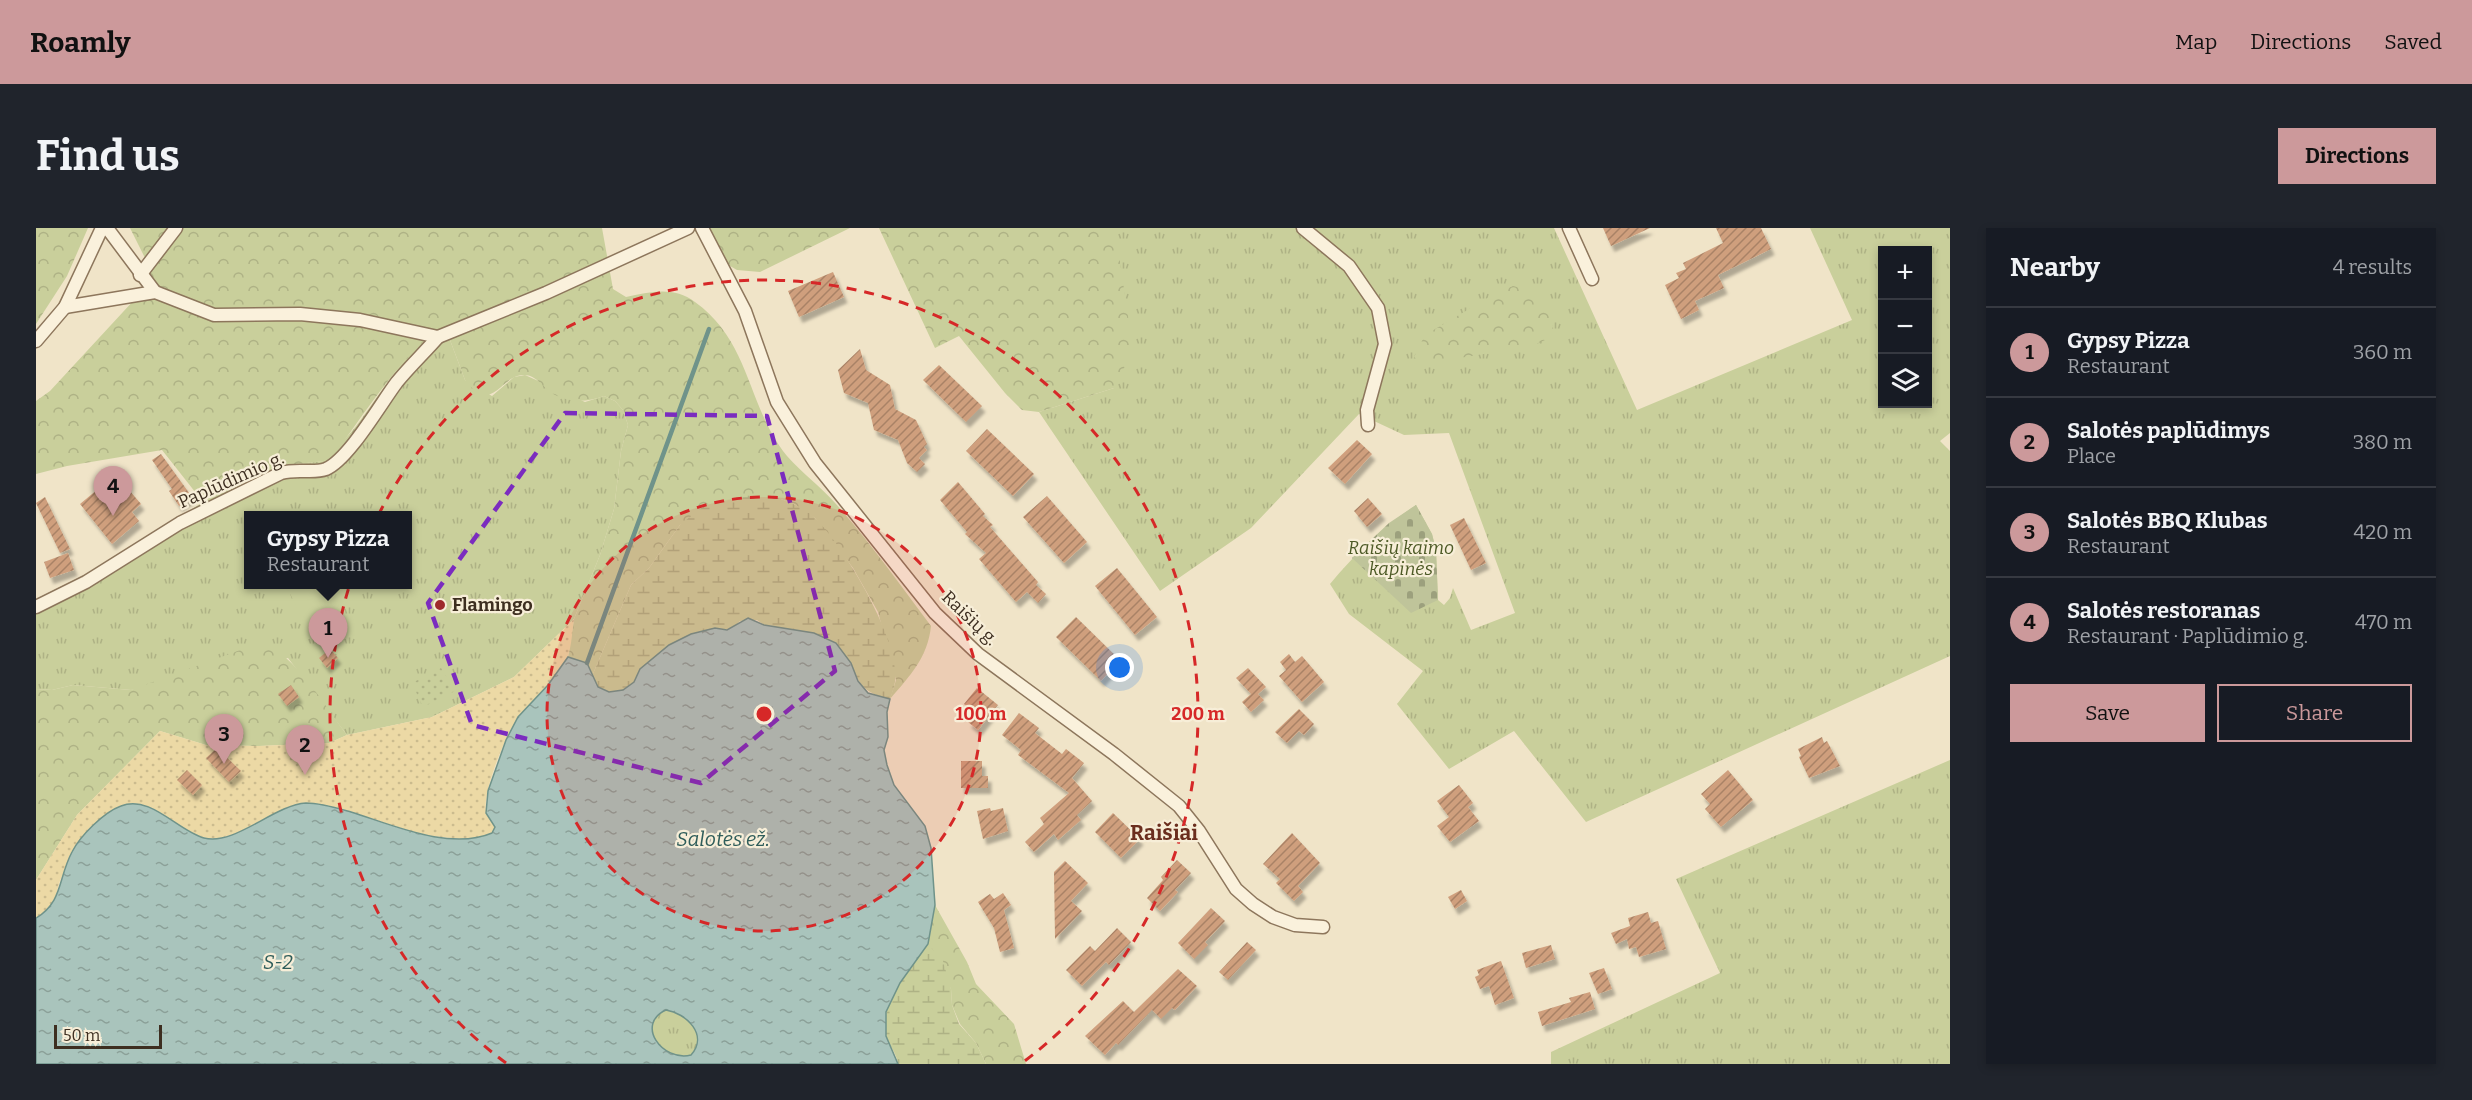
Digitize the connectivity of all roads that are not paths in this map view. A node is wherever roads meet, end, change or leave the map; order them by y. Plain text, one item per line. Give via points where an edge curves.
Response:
1 (102, 228) edge
2 (107, 228) edge
3 (176, 228) edge
4 (688, 228) edge
5 (702, 228) edge
6 (1304, 228) edge
7 (1569, 228) edge
8 (140, 275) junction
9 (1592, 279) dead end
10 (155, 292) junction
11 (65, 307) junction
12 (438, 337) junction
13 (36, 341) edge
14 (1368, 425) dead end
15 (36, 607) edge
16 (1323, 927) dead end

1 - 11 street
2 - 8 street
3 - 8 street
4 - 12 street
5 - 16 street, Raišių g. via 745,311 777,402 815,463 935,613 978,654 1179,806 1236,889 1253,904 1295,925
6 - 14 street via 1349,266 1378,308 1385,344 1367,410
7 - 9 street
8 - 10 street
10 - 11 street
10 - 12 street via 214,315 300,314 360,320
11 - 13 street
12 - 15 street, Paplūdimio g. via 397,382 352,444 327,468 281,473 180,523 86,582

